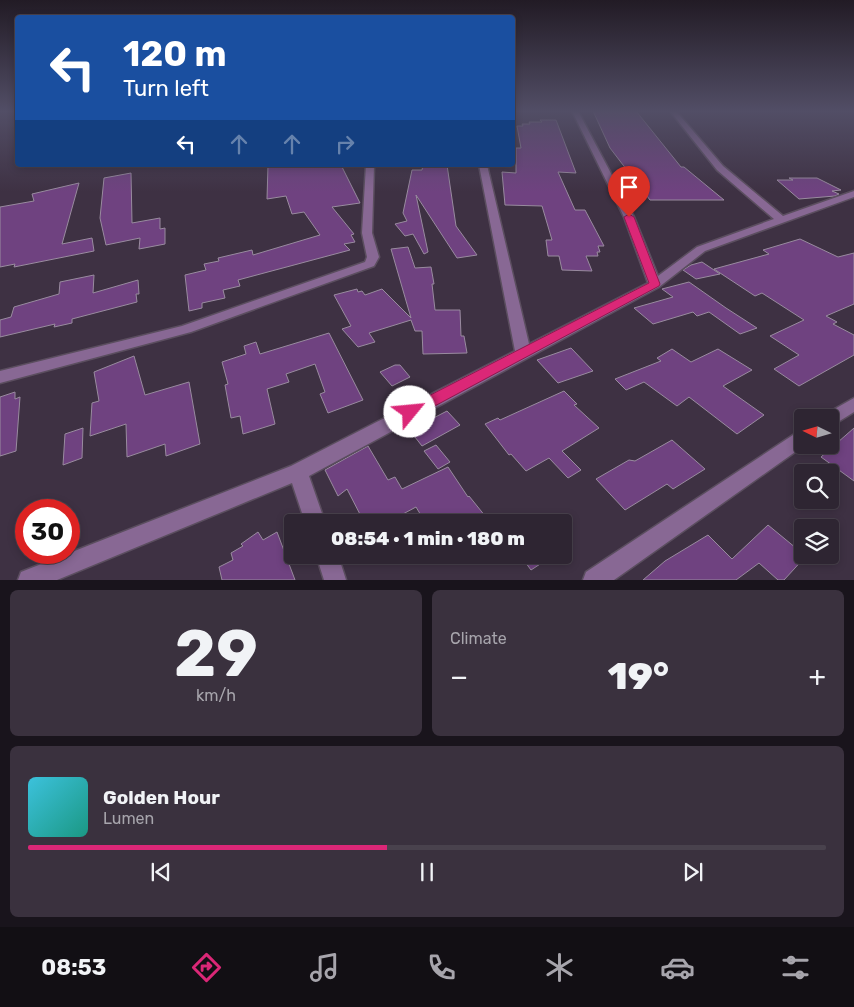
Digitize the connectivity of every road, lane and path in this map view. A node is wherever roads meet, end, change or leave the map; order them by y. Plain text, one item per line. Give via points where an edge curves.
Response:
1 (589, 138) edge
2 (695, 138) edge
3 (370, 167) edge
4 (483, 167) edge
5 (854, 194) edge
6 (781, 220) junction
7 (655, 284) junction
8 (523, 352) junction
9 (0, 377) edge
10 (854, 404) edge
11 (839, 414) edge
12 (794, 443) edge
13 (298, 472) junction
14 (312, 514) edge
15 (330, 564) edge
16 (29, 580) edge
17 (336, 580) edge
18 (594, 580) edge

1 - 7 street via 629,217
2 - 6 street via 720,168
3 - 9 street via 367,233 373,257 370,264 186,329
4 - 8 street
5 - 6 street
6 - 7 street via 701,249
7 - 8 street
8 - 13 street
10 - 11 street
12 - 18 street
13 - 14 street
13 - 16 street
15 - 17 street

